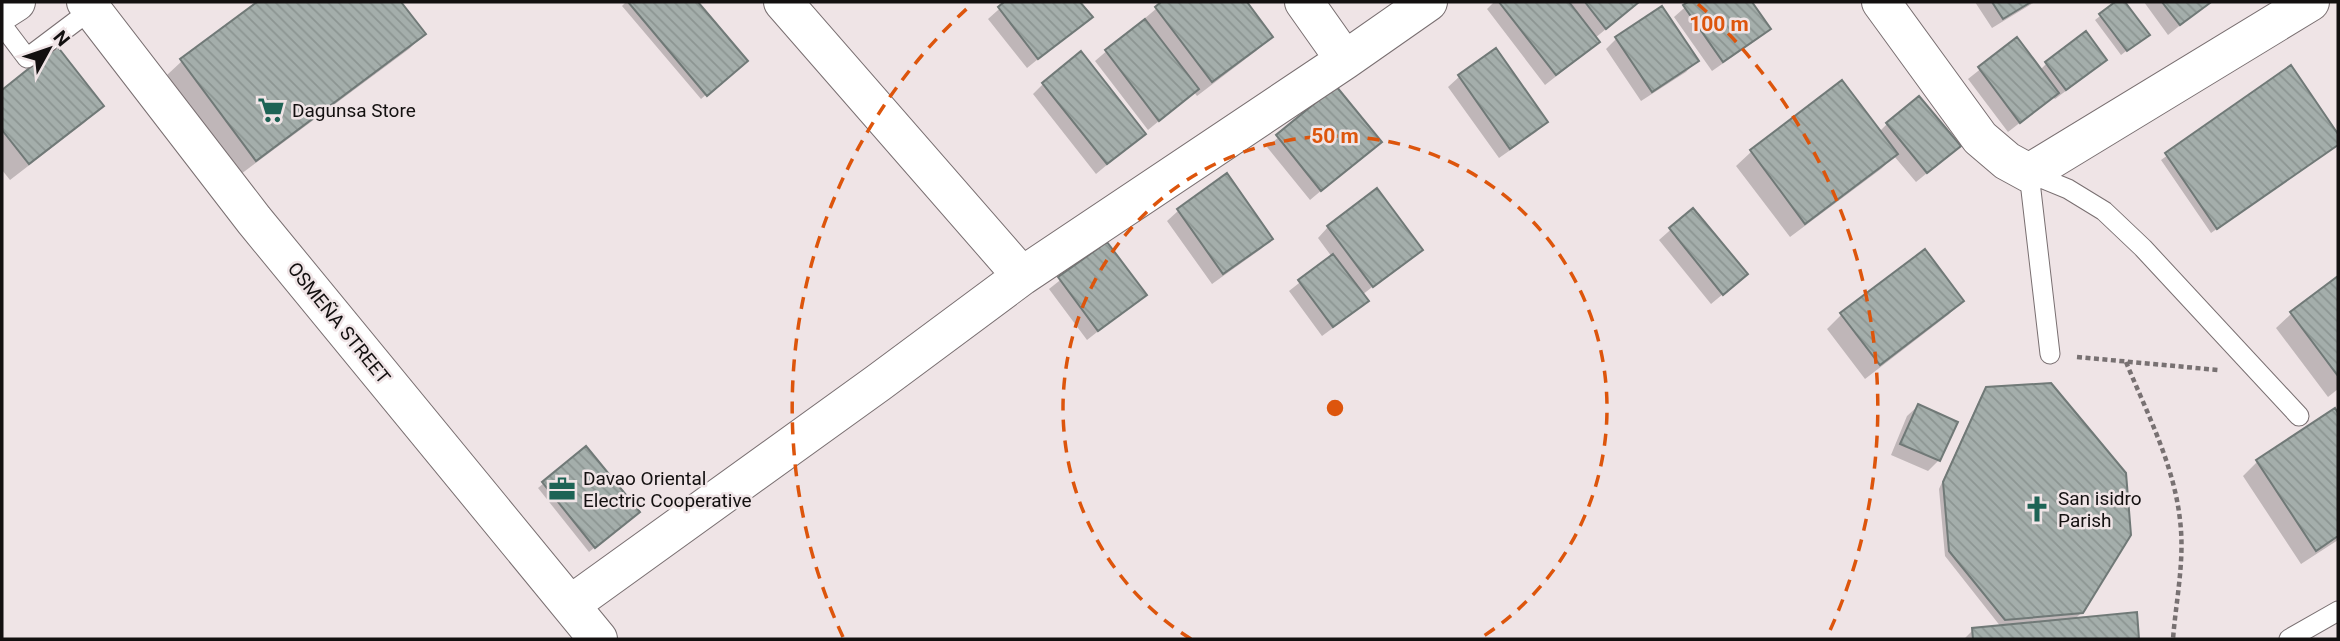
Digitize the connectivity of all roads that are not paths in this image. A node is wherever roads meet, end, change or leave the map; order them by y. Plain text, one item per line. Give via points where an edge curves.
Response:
1 (783, 2) edge
2 (1304, 2) edge
3 (1428, 2) edge
4 (1882, 2) edge
5 (2310, 2) edge
6 (89, 5) edge
7 (8, 9) edge
8 (1345, 60) junction
9 (2029, 173) junction
10 (1022, 276) junction
11 (2050, 354) road end
12 (2299, 416) dead end
13 (570, 605) junction
14 (2338, 611) edge
15 (598, 639) edge
16 (2289, 639) edge

1 - 10 street
2 - 8 street
3 - 8 street
4 - 9 street via 1980,138
5 - 9 street
6 - 7 lane via 27,58
6 - 13 street, OSMEÑA STREET via 254,220
8 - 10 street
9 - 11 lane
9 - 12 lane via 2104,211
10 - 13 street
13 - 15 street, OSMEÑA STREET
14 - 16 lane

